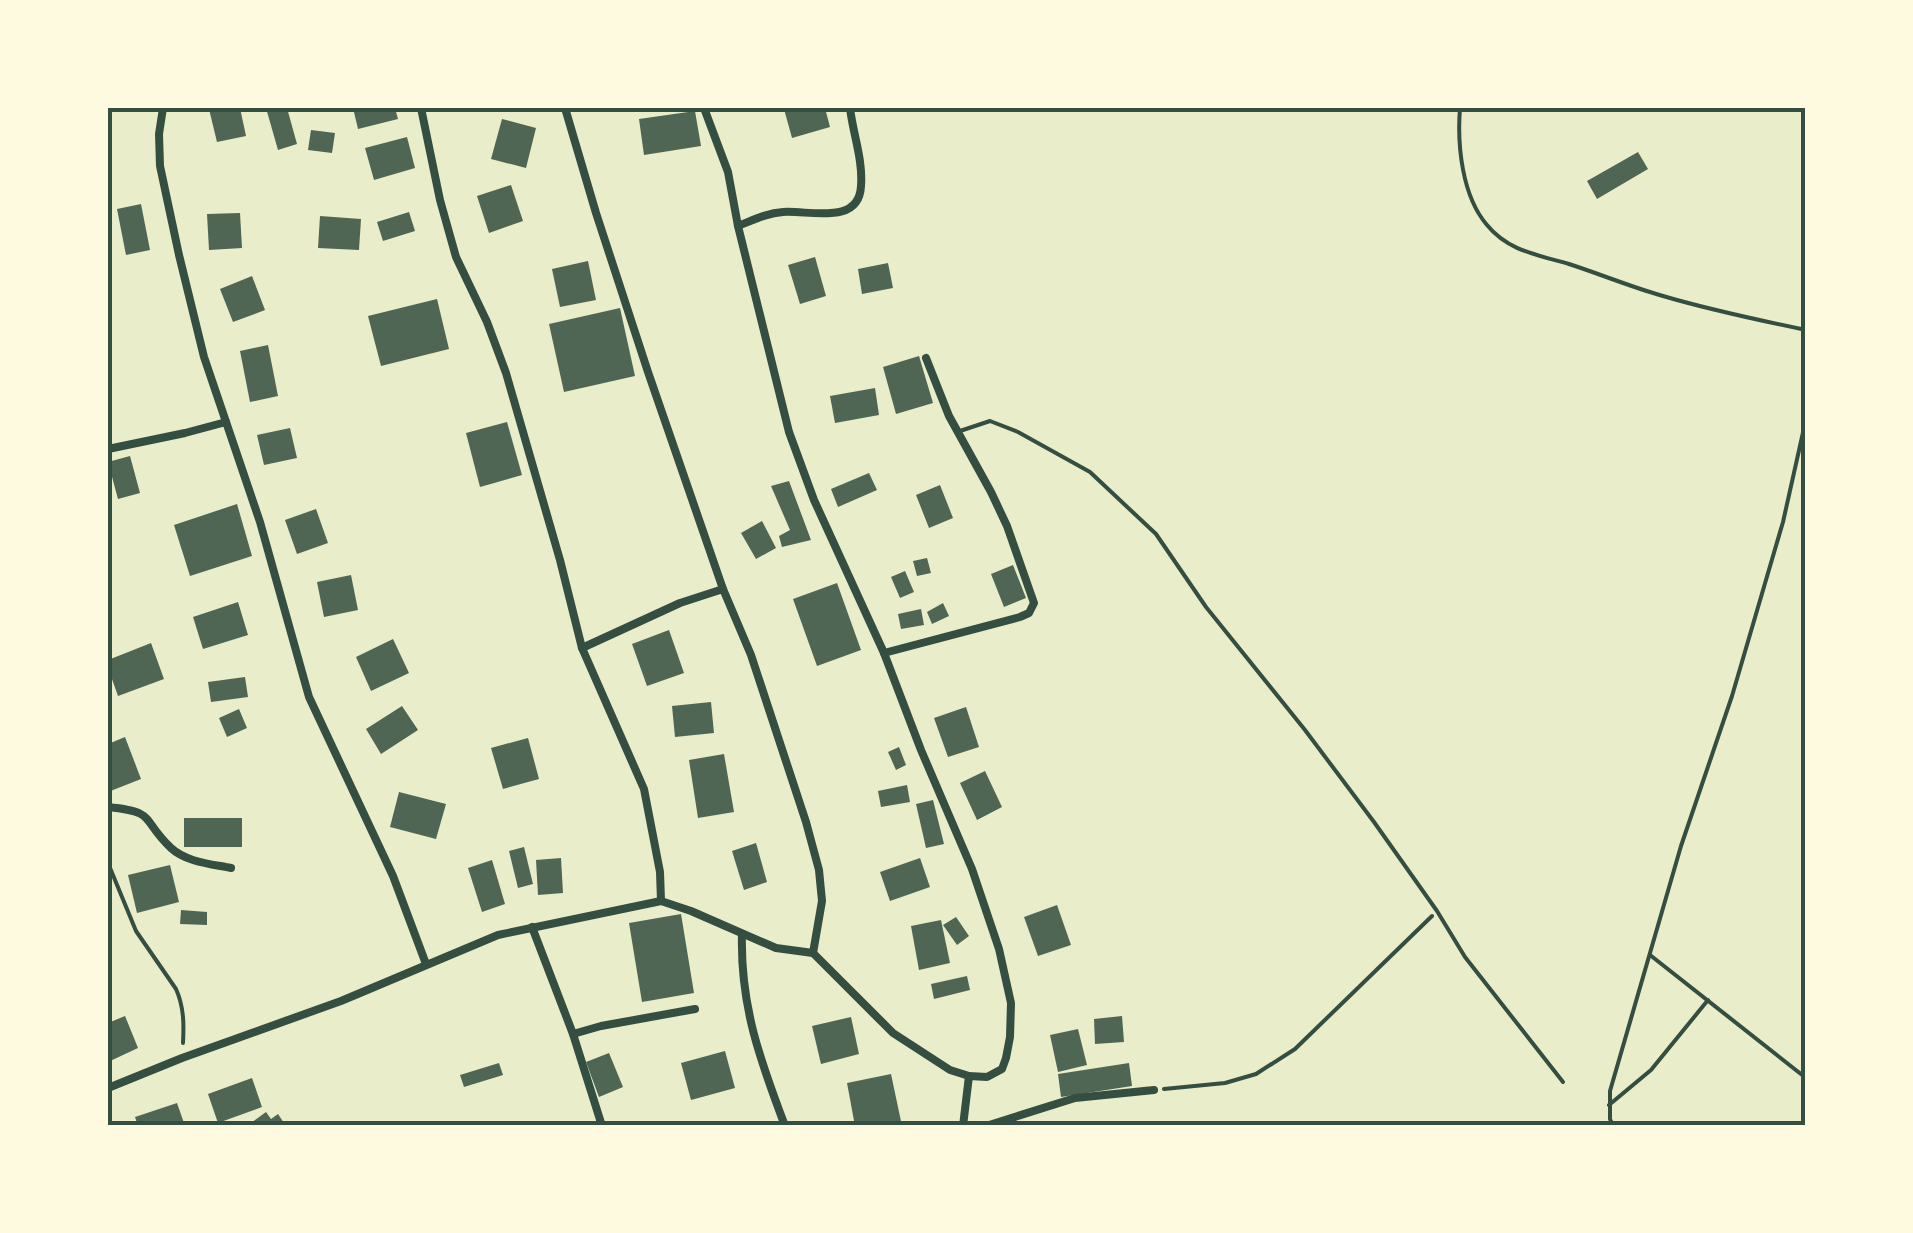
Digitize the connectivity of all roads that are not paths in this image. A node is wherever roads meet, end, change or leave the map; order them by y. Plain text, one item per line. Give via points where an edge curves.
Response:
1 (163, 108) edge
2 (421, 108) edge
3 (565, 108) edge
4 (704, 108) edge
5 (850, 108) edge
6 (1460, 108) edge
7 (738, 226) junction
8 (1806, 330) edge
9 (926, 358) dead end
10 (1806, 420) edge
11 (226, 422) junction
12 (957, 432) junction
13 (108, 449) edge
14 (723, 589) junction
15 (582, 648) junction
16 (884, 653) junction
17 (108, 807) edge
18 (231, 868) dead end
19 (661, 901) junction
20 (532, 927) junction
21 (742, 934) junction
22 (813, 953) junction
23 (1650, 954) junction
24 (426, 964) junction
25 (1708, 1000) junction
26 (695, 1008) dead end
27 (573, 1034) junction
28 (969, 1076) junction
29 (1806, 1078) edge
30 (1563, 1082) dead end
31 (108, 1088) edge
32 (1154, 1090) road end
33 (1610, 1105) junction
34 (602, 1126) edge
35 (785, 1126) edge
36 (963, 1126) edge
37 (986, 1126) edge
38 (1613, 1126) edge

1 - 11 street via 160,166
2 - 15 street via 456,257 506,373
3 - 14 street
4 - 7 street via 728,172
5 - 7 street via 862,188 853,207 766,214
6 - 8 lane via 1473,204 1502,240 1658,295
7 - 16 street via 789,432
9 - 12 street
10 - 23 lane via 1783,522
11 - 13 street
11 - 24 street via 309,696
12 - 16 street via 1007,526 1033,609
12 - 30 lane via 990,421 1018,432 1090,472 1156,534
14 - 15 street
14 - 22 street via 819,870 822,901
15 - 19 street via 644,789
16 - 28 street via 972,868 1011,1003 1002,1069
17 - 18 street via 140,812 179,853
19 - 20 street
19 - 21 street
20 - 24 street
20 - 27 street
21 - 22 street
21 - 35 street via 750,1022
22 - 28 street via 893,1033
23 - 25 lane
23 - 33 lane
24 - 31 street
25 - 29 lane
25 - 33 lane via 1651,1070
26 - 27 street
27 - 34 street
28 - 36 street
32 - 37 street via 1074,1098
33 - 38 lane

